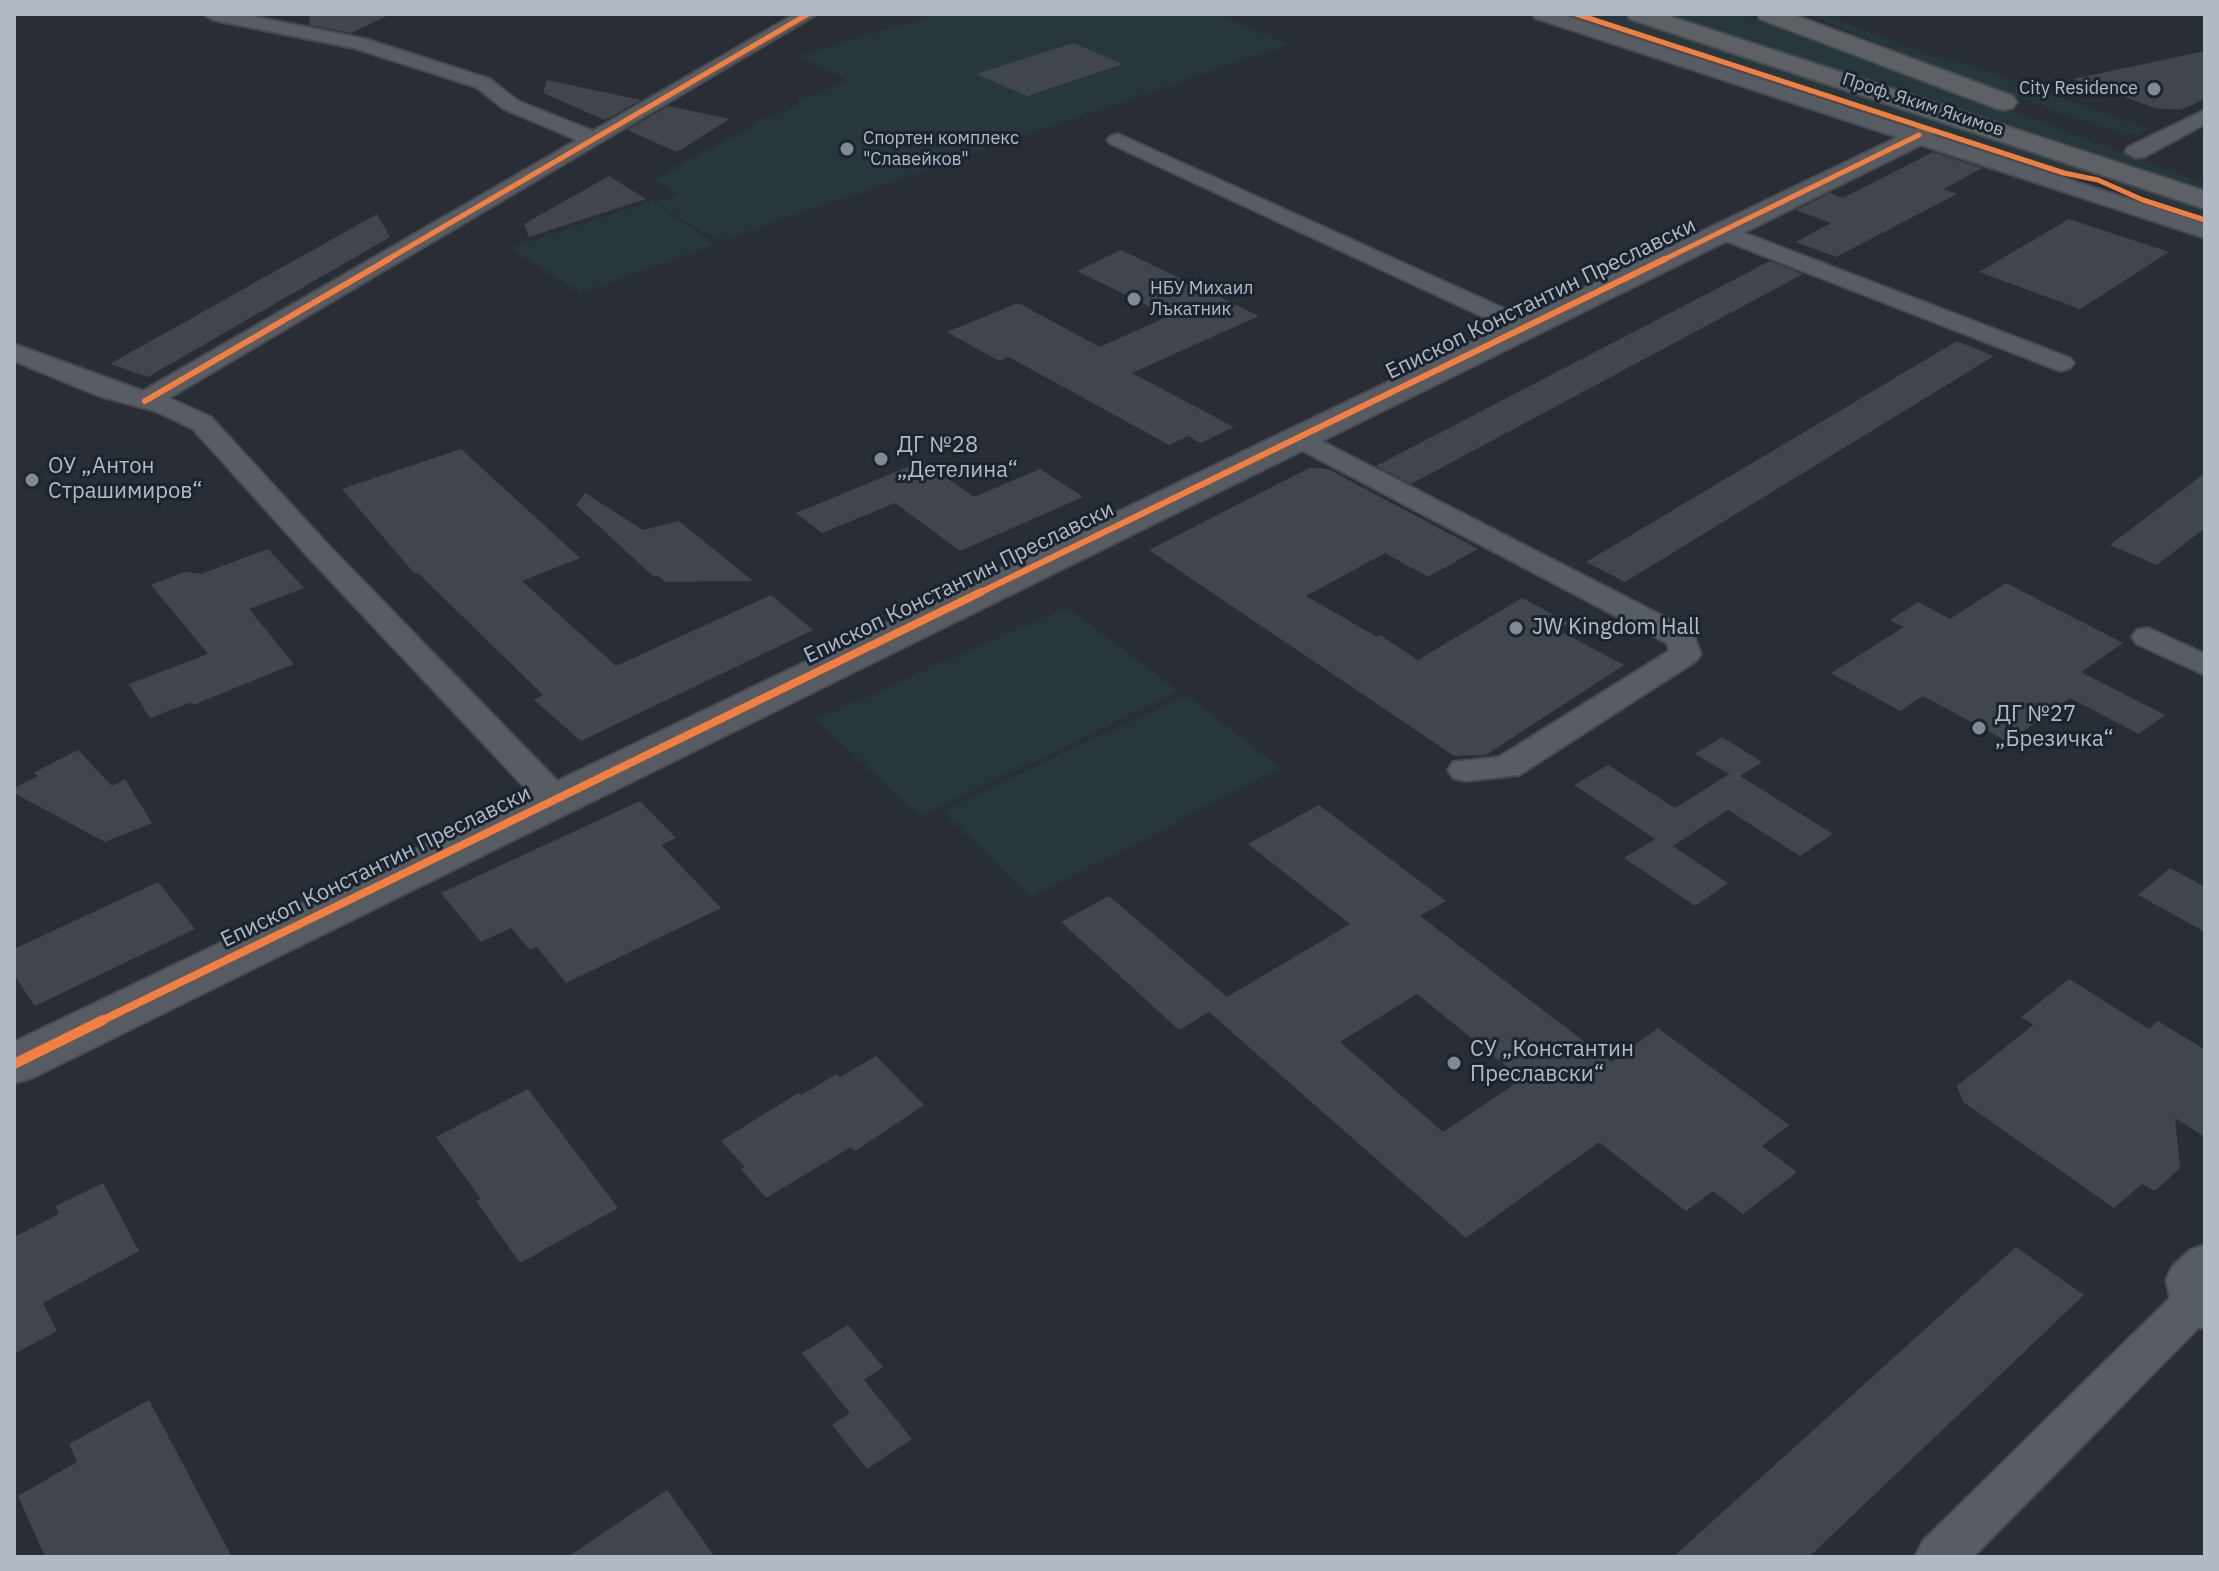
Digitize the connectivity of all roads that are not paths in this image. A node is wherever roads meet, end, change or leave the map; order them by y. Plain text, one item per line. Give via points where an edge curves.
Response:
1 (213, 14) edge
2 (808, 14) edge
3 (1542, 14) edge
4 (1639, 14) edge
5 (1769, 14) edge
6 (2032, 112) dead end
7 (2205, 116) edge
8 (1919, 135) junction
9 (594, 139) junction
10 (1118, 140) dead end
11 (2100, 151) junction
12 (2136, 152) junction
13 (2205, 177) edge
14 (2098, 194) junction
15 (2205, 200) edge
16 (1721, 231) junction
17 (2205, 231) edge
18 (1527, 328) junction
19 (14, 352) edge
20 (2061, 363) dead end
21 (145, 401) junction
22 (1298, 437) junction
23 (2148, 637) dead end
24 (2205, 666) edge
25 (1465, 770) dead end
26 (556, 800) junction
27 (14, 1064) edge
28 (2201, 1292) edge
29 (1940, 1557) edge

1 - 9 street via 358,43 483,83 511,105
2 - 9 street
3 - 8 street
4 - 11 highway, Проф. Яким Якимов
5 - 6 highway, Проф. Яким Якимов
7 - 12 street
8 - 14 street
8 - 16 street, Епископ Константин Преславски
9 - 21 street
10 - 18 street
11 - 12 highway, Проф. Яким Якимов
11 - 14 street
11 - 15 highway, Проф. Яким Якимов
12 - 13 highway, Проф. Яким Якимов
14 - 17 street
16 - 18 street, Епископ Константин Преславски
16 - 20 street
18 - 22 street, Епископ Константин Преславски
19 - 21 street
21 - 26 street via 202,423
22 - 25 street via 1681,638 1685,654 1507,767
22 - 26 street, Епископ Константин Преславски
23 - 24 street
26 - 27 street, Епископ Константин Преславски
28 - 29 street

